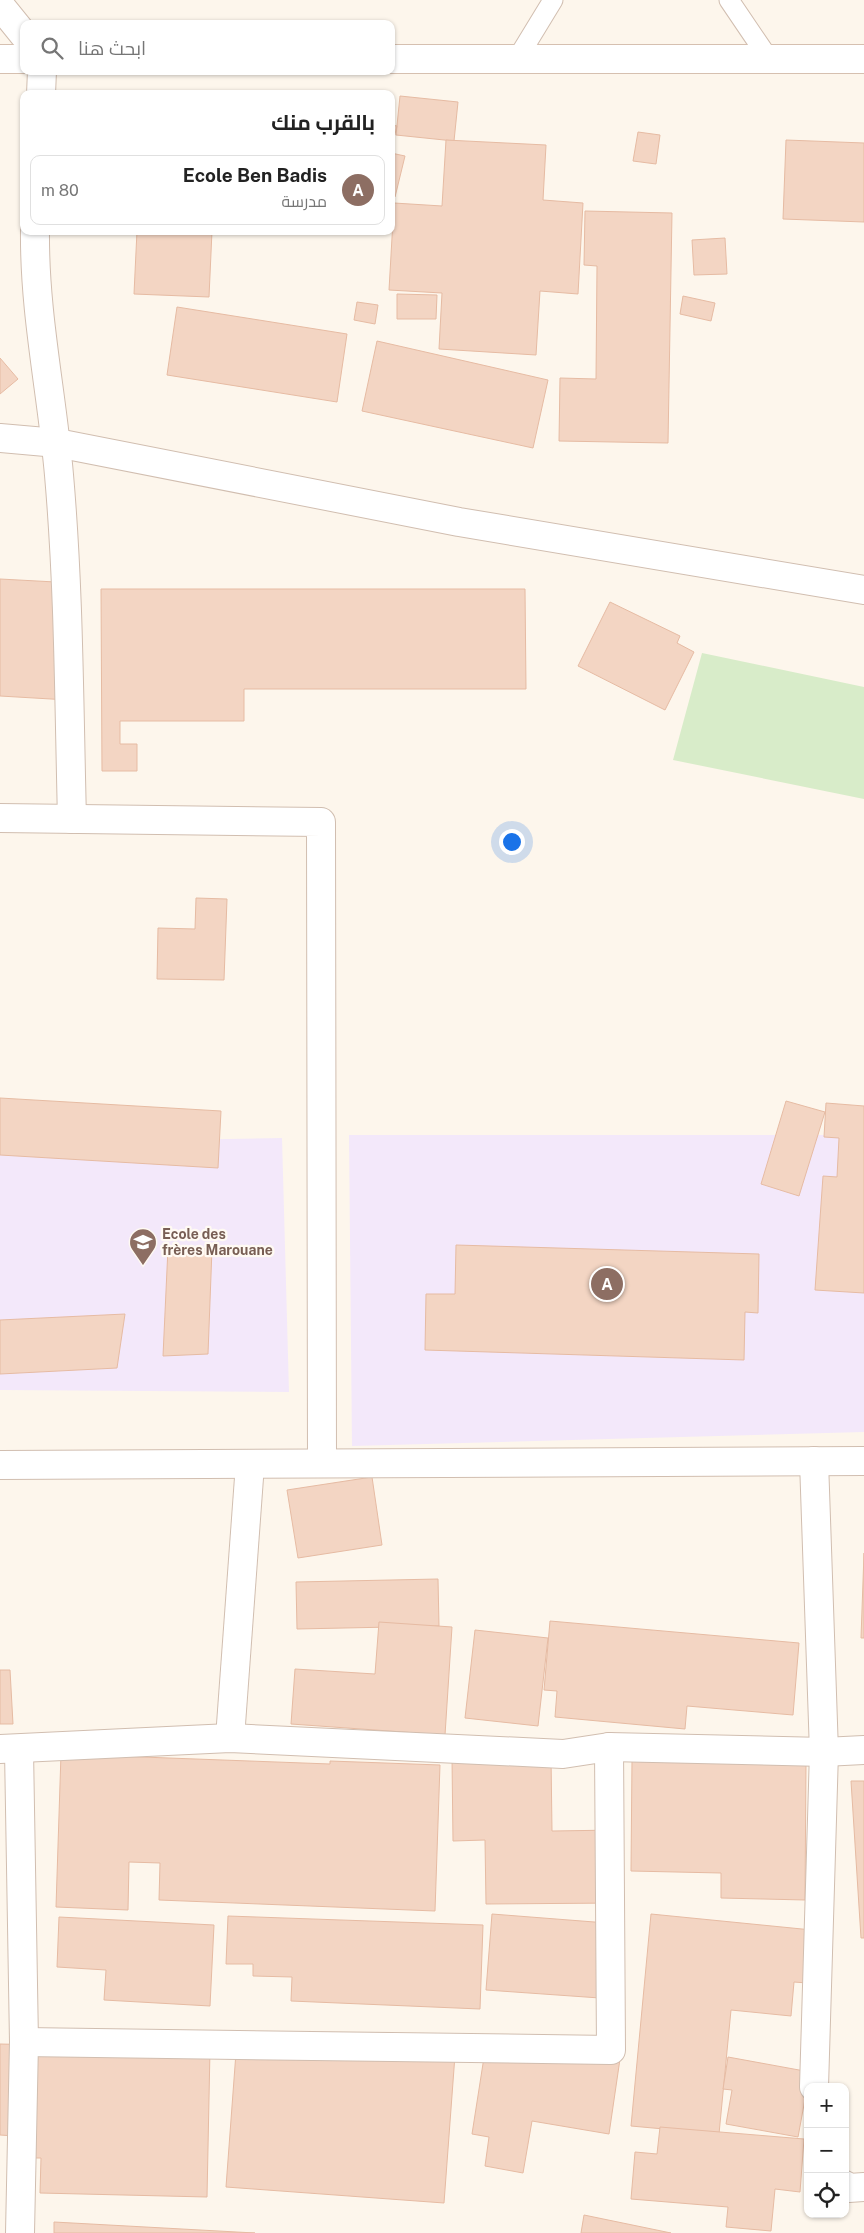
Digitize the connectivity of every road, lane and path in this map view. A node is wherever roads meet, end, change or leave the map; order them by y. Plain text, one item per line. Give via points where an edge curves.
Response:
1 (553, 0) edge
2 (729, 0) edge
3 (0, 8) edge
4 (20, 30) edge
5 (0, 59) edge
6 (20, 59) edge
7 (395, 59) edge
8 (518, 59) junction
9 (769, 59) junction
10 (864, 59) edge
11 (42, 75) edge
12 (40, 90) edge
13 (35, 235) edge
14 (0, 438) edge
15 (57, 443) junction
16 (864, 590) edge
17 (0, 818) edge
18 (72, 819) junction
19 (814, 1461) junction
20 (864, 1461) edge
21 (322, 1463) junction
22 (250, 1464) junction
23 (0, 1465) edge
24 (230, 1738) junction
25 (609, 1747) junction
26 (10, 1750) edge
27 (864, 1750) edge
28 (824, 1752) junction
29 (24, 2042) junction
30 (814, 2083) edge
31 (864, 2187) edge
32 (849, 2188) edge
33 (20, 2233) edge

1 - 8 lane
2 - 9 lane
3 - 4 street
5 - 6 street
7 - 8 street
8 - 9 street
9 - 10 street
11 - 12 street
13 - 15 street via 34,274
14 - 15 street
15 - 16 street via 459,522
15 - 18 street via 64,537
17 - 18 street
18 - 21 street via 321,822
19 - 20 street
19 - 21 street
19 - 28 street
21 - 22 street
22 - 23 street
22 - 24 street
24 - 25 street via 563,1754
24 - 26 street
25 - 28 street
25 - 29 street via 612,2050
26 - 29 street
27 - 28 street
28 - 30 street
29 - 33 street
31 - 32 street

